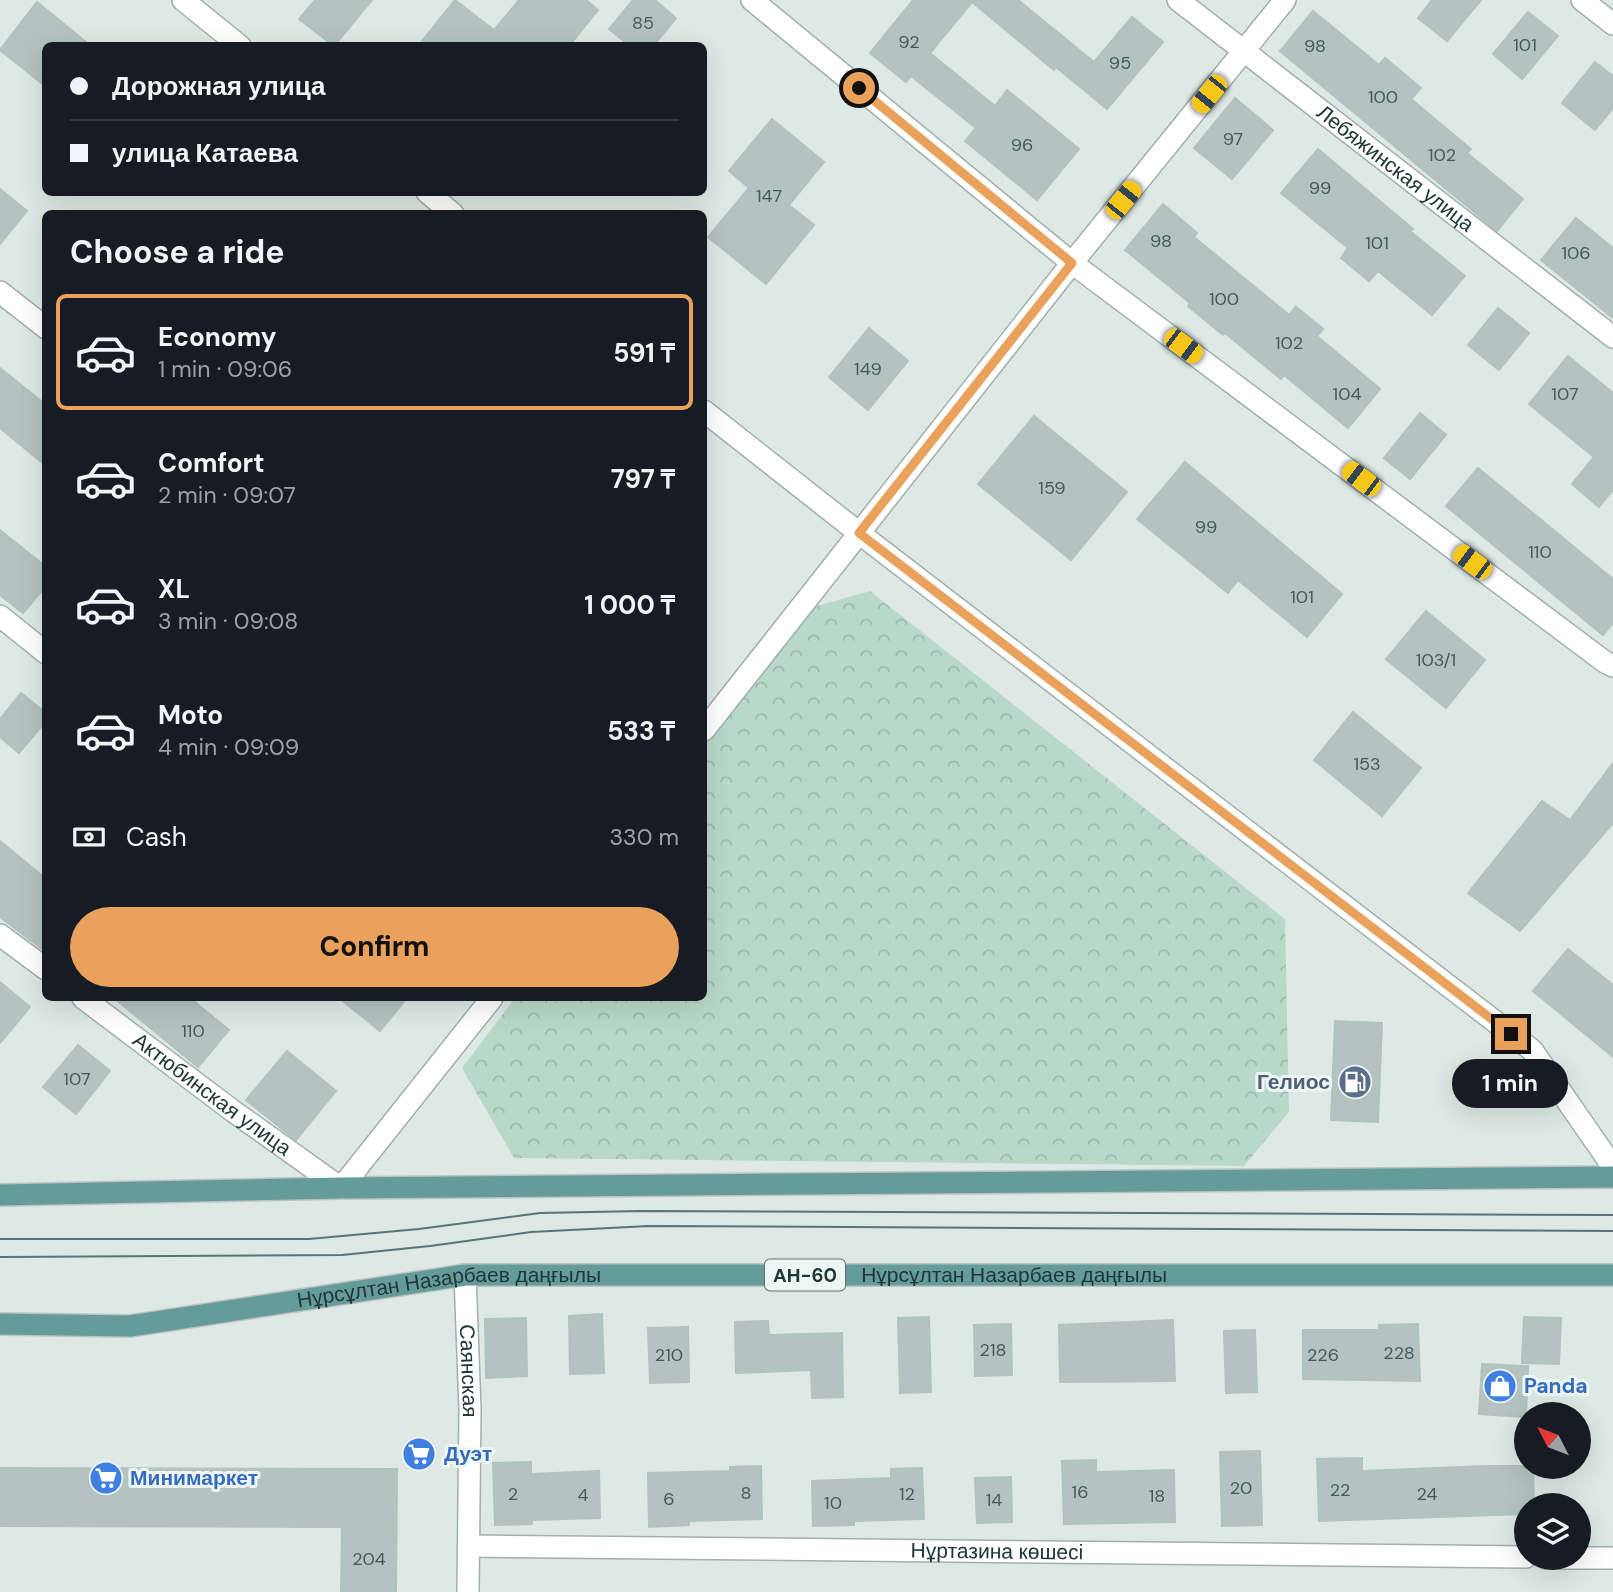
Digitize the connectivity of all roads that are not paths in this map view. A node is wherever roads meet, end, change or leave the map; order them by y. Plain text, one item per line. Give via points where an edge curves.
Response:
1 (183, 0) edge
2 (752, 0) edge
3 (1178, 0) edge
4 (1285, 0) edge
5 (1582, 0) edge
6 (1613, 24) edge
7 (235, 42) edge
8 (1244, 52) junction
9 (432, 196) edge
10 (448, 210) edge
11 (1072, 263) junction
12 (0, 292) edge
13 (42, 325) edge
14 (1613, 337) edge
15 (707, 413) edge
16 (859, 533) junction
17 (0, 616) edge
18 (42, 650) edge
19 (1609, 664) edge
20 (707, 726) edge
21 (0, 934) edge
22 (42, 966) edge
23 (87, 1001) edge
24 (482, 1001) edge
25 (1613, 1167) edge
26 (1613, 1177) edge
27 (341, 1188) junction
28 (0, 1195) edge
29 (465, 1275) junction
30 (1613, 1275) edge
31 (0, 1324) edge
32 (469, 1546) junction
33 (1514, 1557) edge
34 (1591, 1558) edge
35 (1613, 1558) edge
36 (468, 1592) edge

1 - 7 street
2 - 11 street
3 - 8 street, Лебяжинская улица
4 - 8 street
5 - 6 street
8 - 11 street
8 - 14 street, Лебяжинская улица
9 - 10 street
11 - 16 street
11 - 19 street
12 - 13 street
15 - 16 street
16 - 20 street
16 - 25 street via 1532,1050
17 - 18 street
21 - 22 street
23 - 27 street, Актюбинская улица
24 - 27 street
26 - 27 main road
27 - 28 main road
29 - 30 main road, Нұрсұлтан Назарбаев даңғылы / АН-60
29 - 31 main road, Нұрсұлтан Назарбаев даңғылы / АН-60 via 130,1326
29 - 32 street, Саянская
32 - 33 street, Нұртазина көшесі
32 - 36 street, Саянская
34 - 35 street

